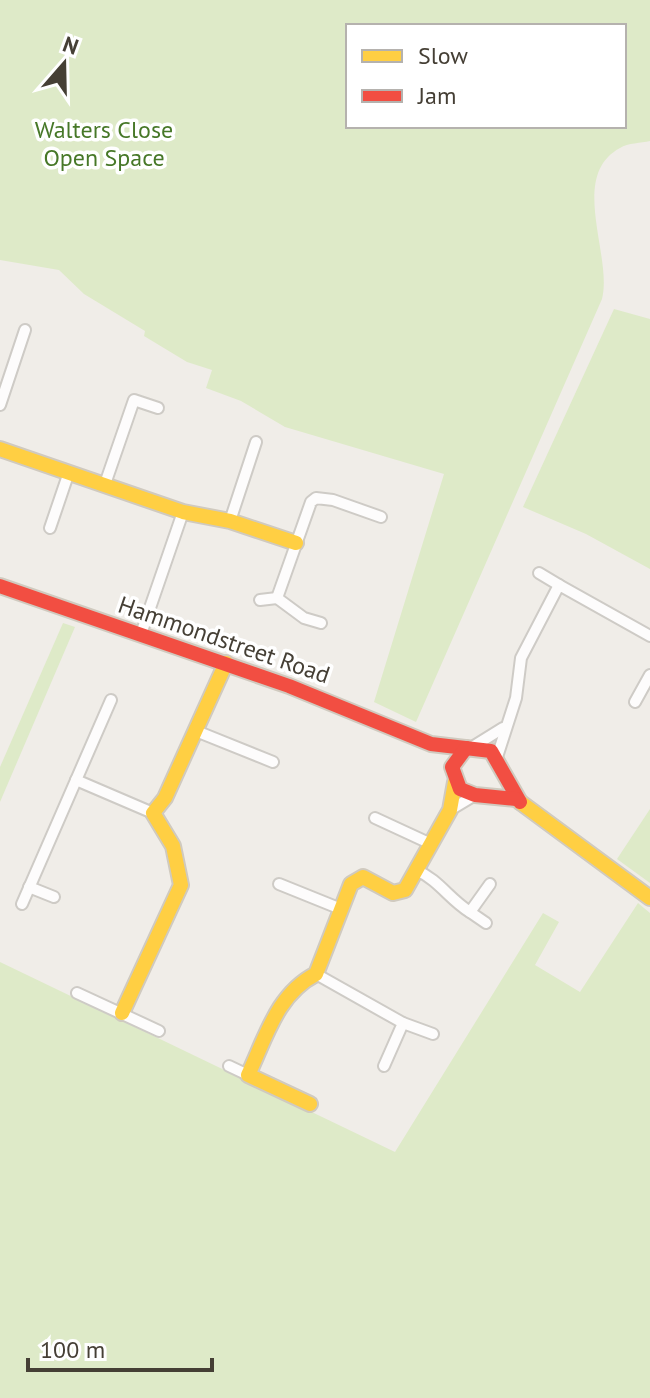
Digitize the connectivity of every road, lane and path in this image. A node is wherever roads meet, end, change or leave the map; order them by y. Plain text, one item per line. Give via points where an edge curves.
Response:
1 (25, 330) dead end
2 (0, 405) edge
3 (158, 408) dead end
4 (256, 442) dead end
5 (0, 449) edge
6 (69, 472) junction
7 (105, 484) junction
8 (183, 512) junction
9 (381, 517) dead end
10 (230, 521) junction
11 (50, 528) dead end
12 (296, 543) junction
13 (539, 573) dead end
14 (559, 585) junction
15 (0, 586) edge
16 (277, 598) junction
17 (260, 600) dead end
18 (321, 623) dead end
19 (141, 634) junction
20 (650, 636) edge
21 (226, 663) junction
22 (650, 675) edge
23 (111, 700) dead end
24 (635, 702) dead end
25 (504, 727) junction
26 (196, 731) junction
27 (431, 744) junction
28 (470, 747) junction
29 (497, 757) junction
30 (273, 762) dead end
31 (452, 767) junction
32 (501, 773) junction
33 (76, 780) junction
34 (455, 782) junction
35 (480, 794) junction
36 (516, 799) junction
37 (450, 810) junction
38 (153, 813) junction
39 (375, 818) dead end
40 (429, 843) junction
41 (416, 870) junction
42 (279, 884) dead end
43 (490, 884) dead end
44 (29, 887) junction
45 (54, 897) dead end
46 (650, 898) edge
47 (22, 904) dead end
48 (341, 909) junction
49 (470, 912) junction
50 (486, 923) dead end
51 (316, 974) junction
52 (77, 993) dead end
53 (122, 1013) junction
54 (403, 1023) junction
55 (159, 1031) dead end
56 (433, 1034) dead end
57 (229, 1066) dead end
58 (384, 1066) dead end
59 (248, 1075) junction
60 (310, 1104) dead end

1 - 2 street
3 - 7 street via 134,400
4 - 10 street
5 - 6 street
6 - 7 street
6 - 11 street
7 - 8 street
8 - 10 street
8 - 19 street
9 - 12 street via 316,498
10 - 12 street
12 - 16 street
13 - 14 street
14 - 20 street
14 - 25 street via 525,648 514,708
15 - 19 street, Hammondstreet Road
16 - 17 street
16 - 18 street via 304,618
19 - 21 street, Hammondstreet Road
21 - 26 street
21 - 27 street, Hammondstreet Road
22 - 24 street
23 - 33 street
25 - 28 street
25 - 29 street
26 - 30 street
26 - 38 street
27 - 28 street, Hammondstreet Road
27 - 31 street, Hammondstreet Road
28 - 29 street, Hammondstreet Road via 483,747
28 - 31 street
29 - 32 street
31 - 34 street
32 - 35 street via 498,782
32 - 36 street
33 - 38 street
33 - 44 street
34 - 35 street via 467,793
34 - 37 street
35 - 36 street
35 - 37 street
36 - 46 street
37 - 40 street
38 - 53 street via 180,864 181,885
39 - 40 street
40 - 41 street
41 - 48 street via 400,894 356,878
41 - 49 street via 440,883
42 - 48 street
43 - 49 street
44 - 45 street
44 - 47 street
48 - 51 street
49 - 50 street
51 - 54 street
51 - 59 street via 296,984 283,999
52 - 53 street
53 - 55 street
54 - 56 street
54 - 58 street
57 - 59 street
59 - 60 street

